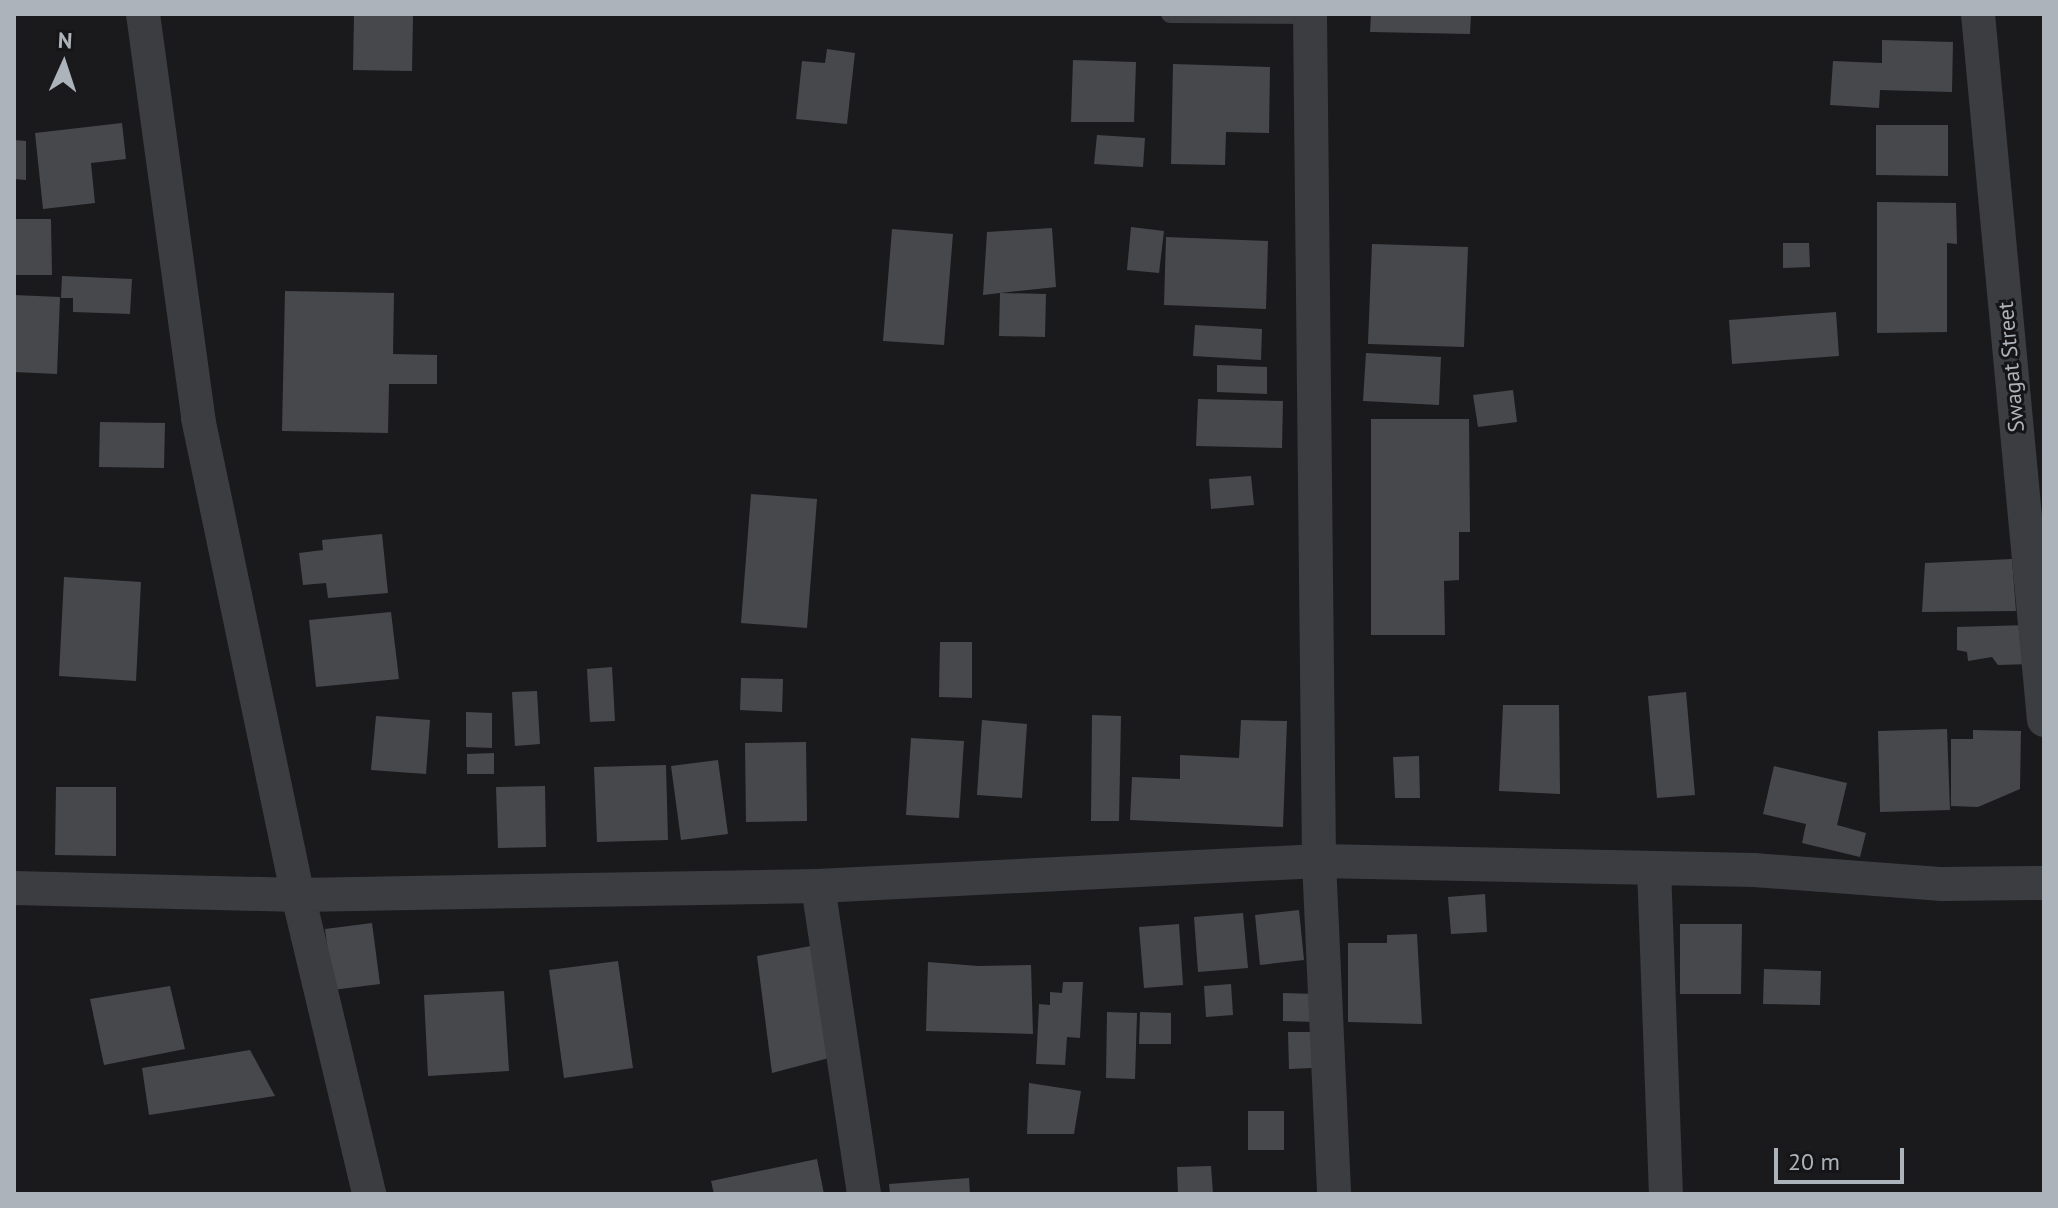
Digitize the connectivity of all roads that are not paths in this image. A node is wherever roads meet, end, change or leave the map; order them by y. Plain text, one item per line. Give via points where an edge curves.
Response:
1 (143, 14) edge
2 (1170, 14) edge
3 (1310, 14) edge
4 (1978, 14) edge
5 (2044, 720) edge
6 (1319, 861) junction
7 (1654, 868) junction
8 (2044, 883) edge
9 (818, 886) junction
10 (14, 888) edge
11 (298, 895) junction
12 (369, 1194) edge
13 (864, 1194) edge
14 (1334, 1194) edge
15 (1666, 1194) edge

1 - 11 street via 198,418
2 - 3 lane
3 - 6 street
4 - 5 street, Swagat Street
6 - 7 street
6 - 9 street
6 - 14 street
7 - 8 street via 1942,884
7 - 15 street
9 - 11 street
9 - 13 street
10 - 11 street
11 - 12 street

